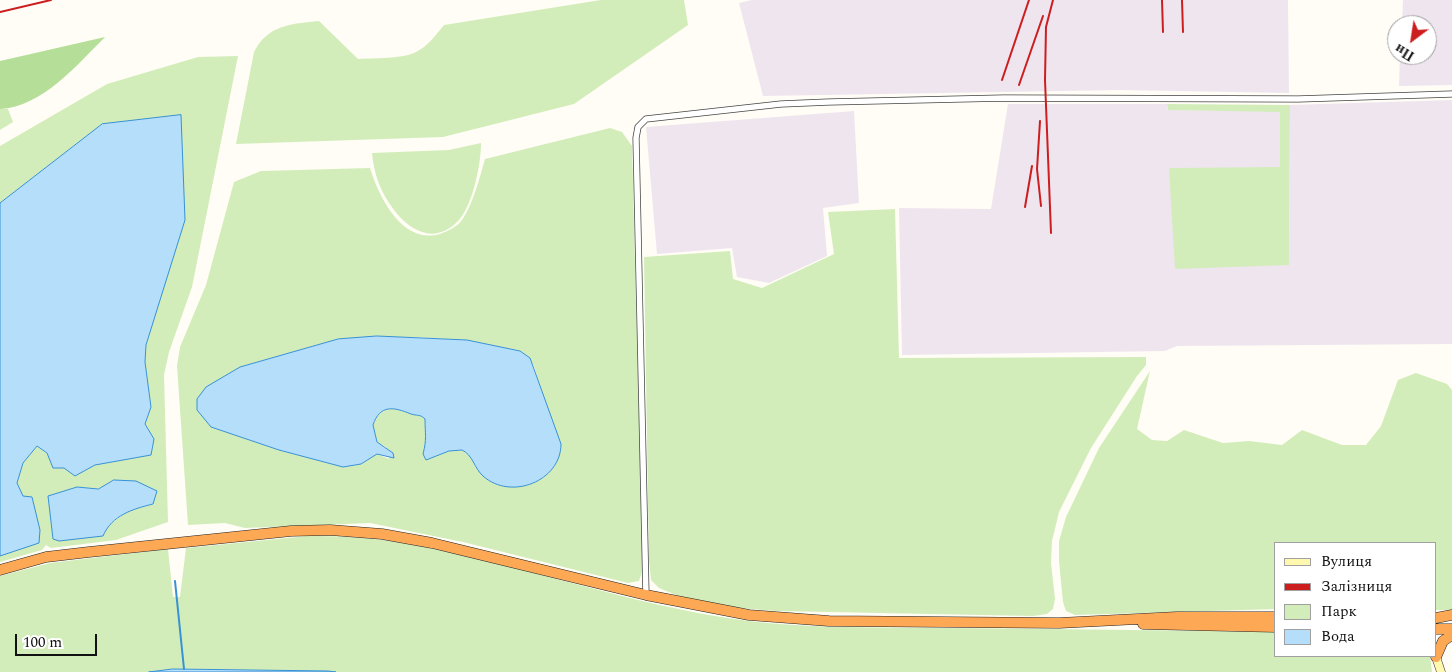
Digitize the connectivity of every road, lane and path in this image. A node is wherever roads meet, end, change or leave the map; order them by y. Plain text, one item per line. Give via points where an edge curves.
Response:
1 (1452, 94) edge
2 (0, 570) edge
3 (646, 595) junction
4 (1274, 617) edge
5 (1452, 617) edge
6 (1437, 618) edge
7 (1095, 622) junction
8 (1274, 627) edge
9 (1437, 629) edge
10 (1452, 629) edge
11 (1452, 635) edge
12 (1437, 654) edge
13 (1436, 657) edge
14 (1441, 672) edge

1 - 3 street via 1298,99 1004,98 829,102 646,119 638,127 636,138
2 - 3 highway via 46,558 89,552 330,530 382,534 432,543
3 - 7 highway via 749,615 791,619
4 - 7 highway via 1177,617
5 - 6 highway
7 - 8 highway
9 - 10 highway
11 - 12 highway via 1443,641
13 - 14 main road

